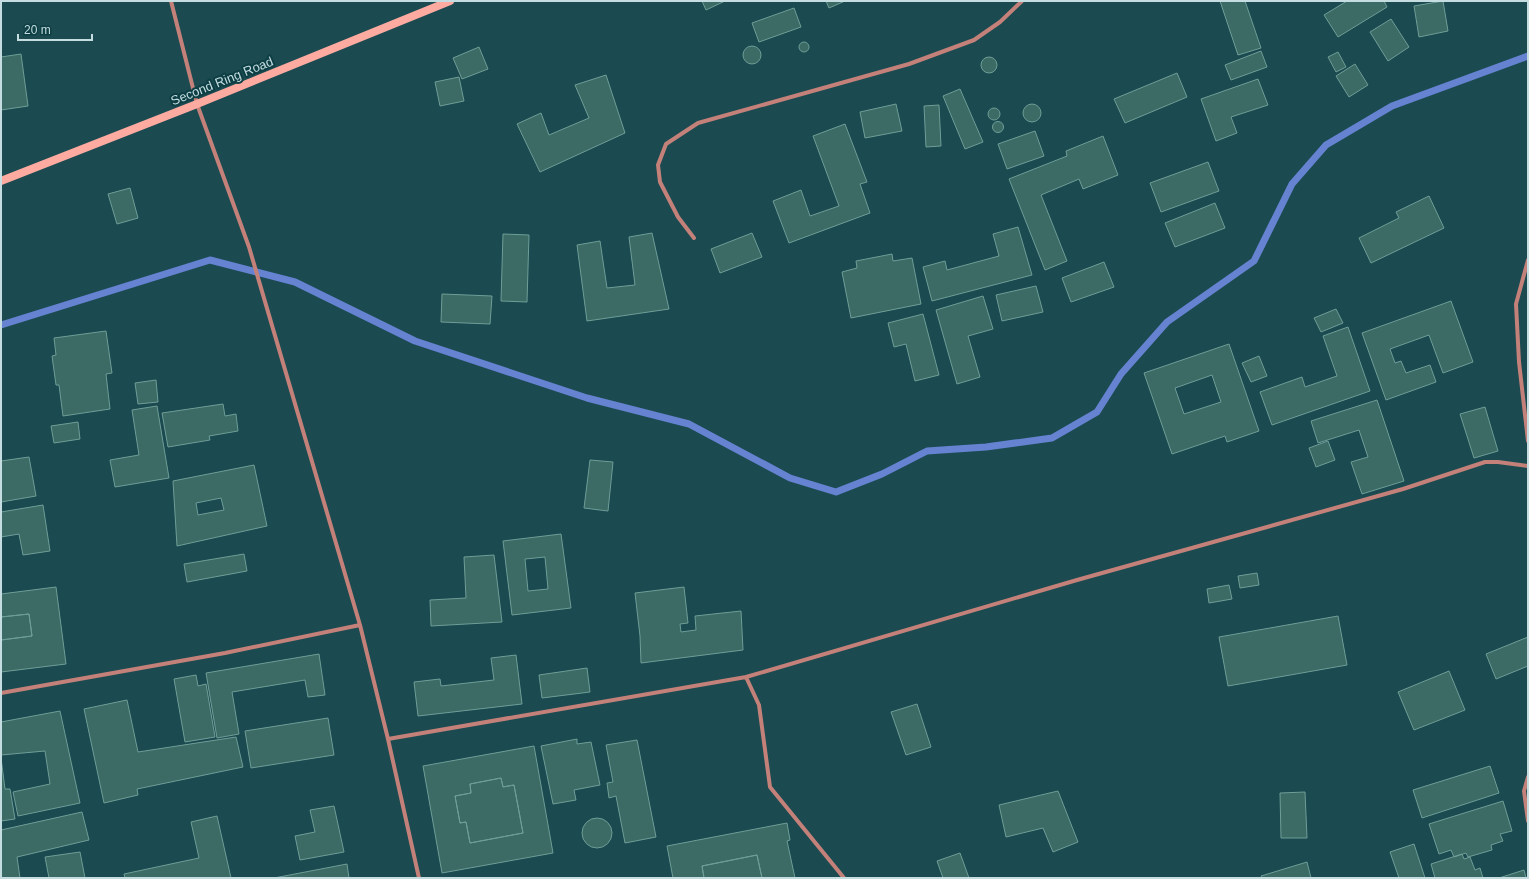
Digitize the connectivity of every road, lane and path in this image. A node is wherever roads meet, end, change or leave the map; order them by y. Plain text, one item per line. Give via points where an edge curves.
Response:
1 (171, 1) edge
2 (450, 1) edge
3 (1022, 1) edge
4 (197, 104) junction
5 (1, 181) edge
6 (694, 238) dead end
7 (1528, 260) edge
8 (1528, 441) edge
9 (1528, 466) edge
10 (360, 625) junction
11 (746, 677) junction
12 (1, 693) edge
13 (388, 739) junction
14 (1528, 777) edge
15 (1528, 821) edge
16 (419, 878) edge
17 (844, 878) edge

1 - 4 street
2 - 4 main road, Second Ring Road
3 - 6 street via 1000,22 974,40 909,64 698,123 666,144 658,165 660,182 678,217
4 - 5 main road, Second Ring Road
4 - 10 street via 249,247
7 - 8 street via 1516,304 1519,362
9 - 11 street via 1485,462 1403,489 1077,580
10 - 12 street via 225,653
10 - 13 street
11 - 13 street
11 - 17 street via 759,705 770,787
13 - 16 street
14 - 15 street via 1524,791

